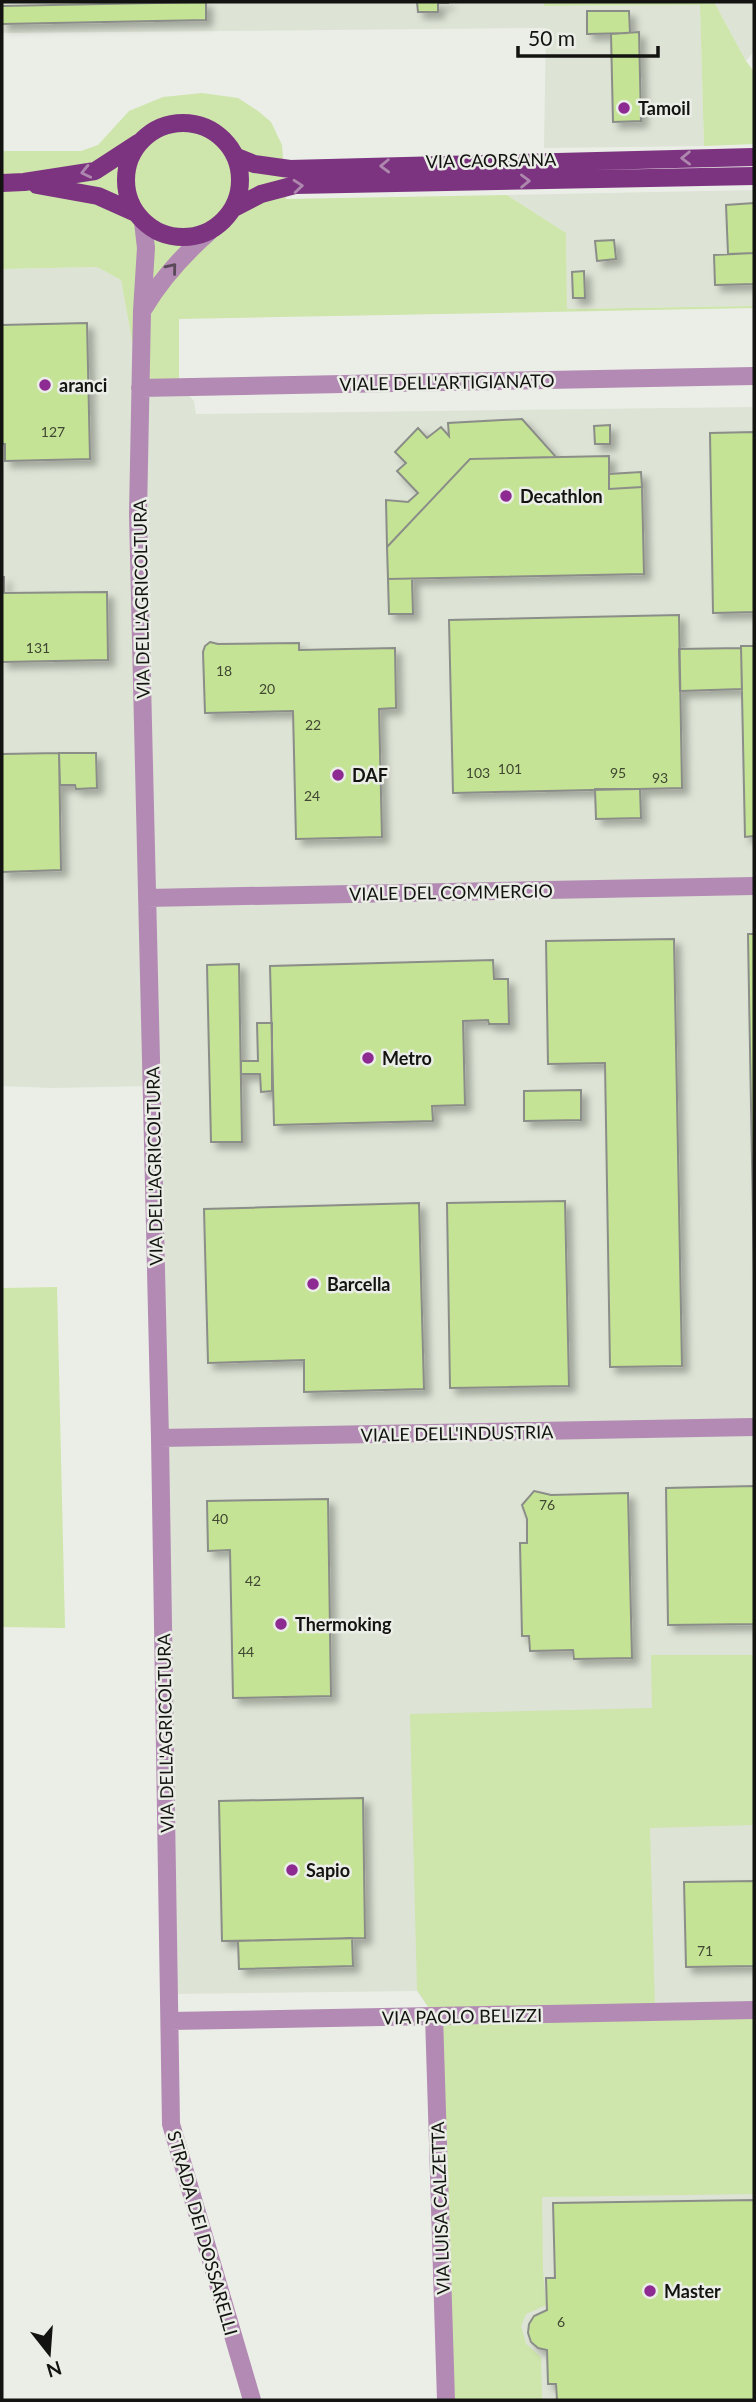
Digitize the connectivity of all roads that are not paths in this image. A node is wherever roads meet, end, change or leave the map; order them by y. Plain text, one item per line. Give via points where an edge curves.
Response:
1 (141, 141) junction
2 (237, 157) junction
3 (754, 157) edge
4 (754, 176) edge
5 (24, 182) junction
6 (2, 183) edge
7 (234, 208) junction
8 (140, 217) junction
9 (209, 232) junction
10 (142, 311) junction
11 (754, 376) edge
12 (140, 388) junction
13 (754, 886) edge
14 (147, 898) junction
15 (754, 1427) edge
16 (160, 1438) junction
17 (754, 2010) edge
18 (435, 2016) junction
19 (170, 2021) junction
20 (252, 2400) edge
21 (446, 2400) edge

1 - 2 main road via 171,123 188,122 219,134
1 -> 5 main road via 95,171
1 - 8 main road via 125,176 128,196
3 -> 2 main road, VIA CAORSANA via 290,169
2 - 7 main road via 240,191
7 -> 4 main road, VIA CAORSANA via 261,194 295,185
5 - 6 main road
5 - 8 main road via 97,196
7 - 9 main road
8 - 9 main road via 158,232 174,237
8 - 10 street, VIA DELL'AGRICOLTURA via 146,248
10 -> 9 street via 181,256
10 - 12 street, VIA DELL'AGRICOLTURA
11 - 12 street, VIALE DELL'ARTIGIANATO
12 - 14 street, VIA DELL'AGRICOLTURA via 138,514
13 - 14 street, VIALE DEL COMMERCIO
14 - 16 street, VIA DELL'AGRICOLTURA
15 - 16 street, VIALE DELL'INDUSTRIA
16 - 19 street, VIA DELL'AGRICOLTURA
17 - 18 street, VIA PAOLO BELIZZI
18 - 19 street, VIA PAOLO BELIZZI
18 - 21 street, VIA LUISA CALZETTA
19 - 20 street, STRADA DEI DOSSARELLI via 171,2124

